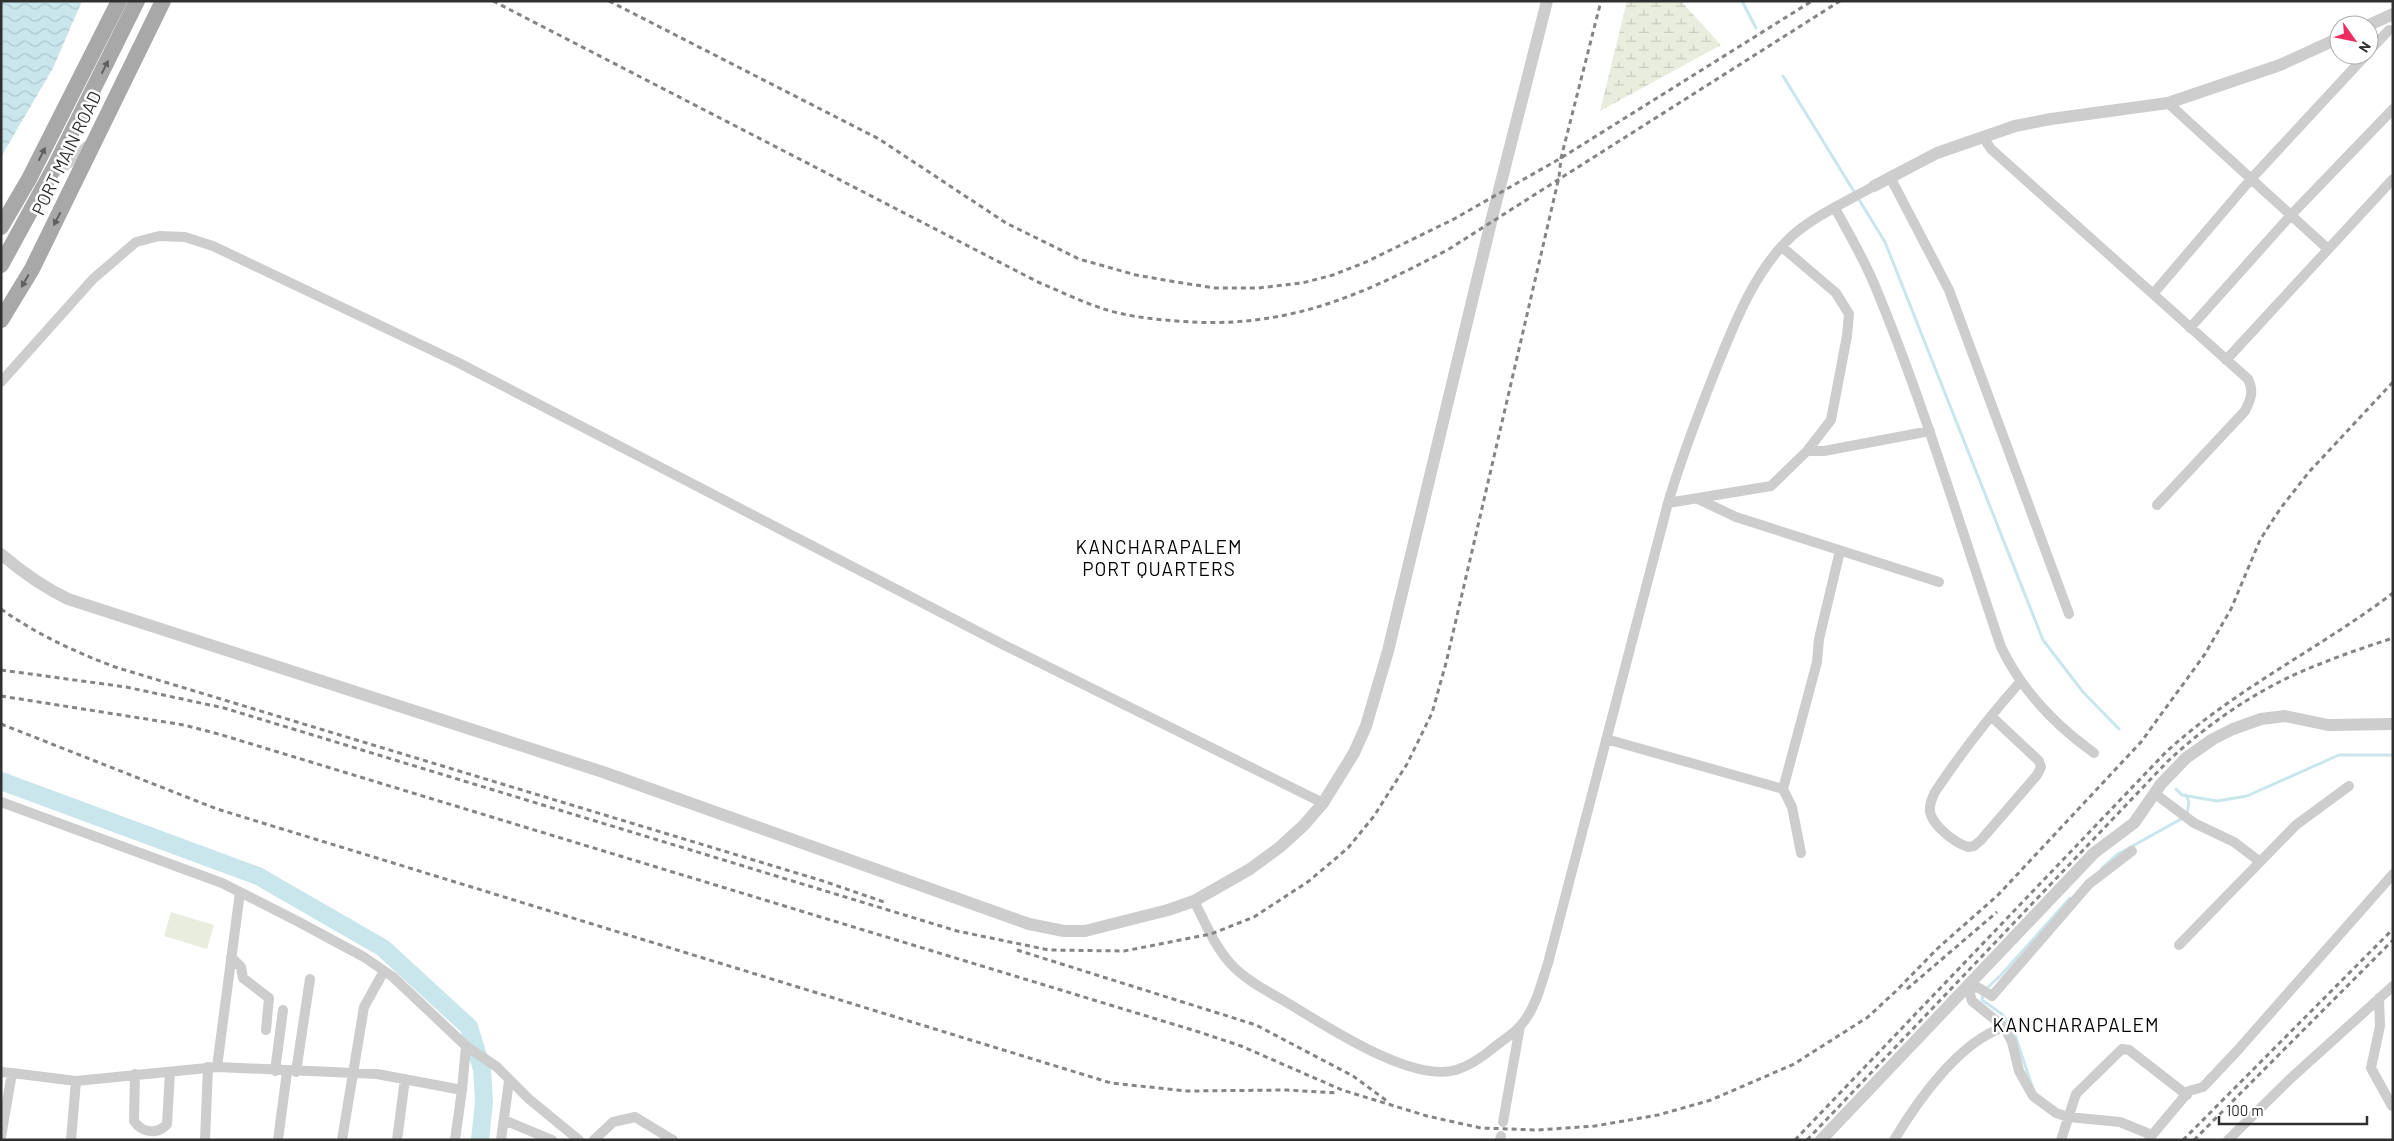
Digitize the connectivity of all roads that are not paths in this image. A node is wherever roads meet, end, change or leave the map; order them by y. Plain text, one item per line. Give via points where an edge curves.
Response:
1 (119, 1) edge
2 (138, 1) edge
3 (163, 1) edge
4 (1547, 1) edge
5 (2393, 14) edge
6 (2379, 21) edge
7 (2379, 25) edge
8 (2391, 31) edge
9 (2379, 42) edge
10 (2329, 43) edge
11 (2357, 65) edge
12 (2168, 103) junction
13 (2393, 109) edge
14 (101, 130) junction
15 (1983, 137) junction
16 (1890, 177) junction
17 (2251, 179) junction
18 (2393, 179) edge
19 (1874, 186) joint
20 (1839, 206) junction
21 (2291, 215) junction
22 (1, 219) edge
23 (1, 227) edge
24 (1782, 248) junction
25 (2328, 249) junction
26 (1, 265) edge
27 (2153, 294) junction
28 (1, 320) edge
29 (2190, 328) junction
30 (2226, 360) junction
31 (1, 382) edge
32 (1930, 432) junction
33 (1807, 452) junction
34 (1698, 499) junction
35 (1668, 503) junction
36 (2157, 505) dead end
37 (1840, 551) junction
38 (1, 554) edge
39 (1939, 582) dead end
40 (2069, 614) dead end
41 (2020, 682) junction
42 (1991, 716) junction
43 (2393, 724) edge
44 (1606, 739) junction
45 (2094, 753) dead end
46 (2349, 786) dead end
47 (2158, 788) junction
48 (1783, 789) junction
49 (1, 802) edge
50 (1323, 803) junction
51 (2132, 851) dead end
52 (1801, 853) dead end
53 (2259, 861) junction
54 (2393, 874) edge
55 (240, 892) junction
56 (1194, 901) junction
57 (2179, 945) dead end
58 (231, 957) junction
59 (384, 970) junction
60 (310, 979) dead end
61 (2393, 986) edge
62 (1973, 987) junction
63 (2379, 998) junction
64 (283, 1010) dead end
65 (1520, 1026) junction
66 (2004, 1027) junction
67 (266, 1030) dead end
68 (469, 1048) junction
69 (212, 1067) junction
70 (275, 1071) junction
71 (1, 1072) edge
72 (170, 1072) junction
73 (292, 1072) junction
74 (352, 1072) junction
75 (12, 1073) junction
76 (135, 1074) junction
77 (405, 1079) junction
78 (76, 1081) junction
79 (509, 1081) junction
80 (462, 1090) junction
81 (2187, 1095) junction
82 (2392, 1106) edge
83 (2069, 1114) junction
84 (504, 1120) junction
85 (1503, 1122) dead end
86 (145, 1135) edge
87 (1, 1137) edge
88 (2150, 1138) edge
89 (71, 1140) edge
90 (205, 1140) edge
91 (278, 1140) edge
92 (342, 1140) edge
93 (397, 1140) edge
94 (455, 1140) edge
95 (501, 1140) edge
96 (552, 1140) edge
97 (579, 1140) edge
98 (594, 1140) edge
99 (673, 1140) edge
100 (1821, 1140) edge
101 (1894, 1140) edge
102 (2061, 1140) edge
103 (2228, 1140) edge

23 -> 1 main road, bridge via 29,179
26 -> 2 main road, bridge
3 - 14 main road, PORT MAIN ROAD
4 - 50 street via 1376,694 1354,754
5 - 6 street
7 - 8 street
8 - 9 street
10 - 12 street via 2280,65
11 - 17 street
12 - 15 street via 2051,119
12 - 17 street
13 - 21 street
14 - 22 street via 80,153 33,188
14 -> 28 main road, PORT MAIN ROAD via 32,268
15 - 16 street via 1937,154
15 - 27 street via 1991,149
16 - 19 street
16 - 40 street via 1949,290
17 - 21 street
17 - 27 street
18 - 25 street
19 - 20 street
20 - 24 street via 1810,223
20 - 32 street via 1875,286
21 - 25 street
21 - 29 street
24 - 33 street via 1836,293 1849,314 1831,420
24 - 35 street via 1757,282 1725,346 1686,444
25 - 30 street
27 - 29 street
29 - 30 street
30 - 36 street via 2248,379 2252,388 2251,400 2245,411
31 - 50 street via 93,279 125,250 136,242 159,236 185,237 213,246 457,362 1004,645
32 - 33 street
32 - 41 street via 2001,647
33 - 34 street via 1771,486
34 - 35 street
34 - 37 street via 1736,517
35 - 44 street
37 - 39 street
37 - 48 street via 1819,639 1817,662
38 - 56 street via 48,589 85,605 594,769 1028,924 1064,931 1085,931
41 - 42 street
41 - 45 street via 2033,700 2075,740
42 - 42 street via 1935,792 1929,810 1937,824 1968,848 1981,840 2041,767 2039,761
43 - 47 street via 2328,725 2285,716 2261,719 2199,748
44 - 48 street
44 - 65 street via 1548,963 1534,1003
46 - 53 street via 2304,819
47 - 53 street via 2185,816 2234,842
47 - 62 street via 2134,823 2094,852
48 - 52 street via 1792,808
49 - 55 street
50 - 56 street via 1280,847 1250,869
51 - 62 street via 2088,884 1992,996
53 - 57 street
54 - 81 street via 2231,1058 2203,1086 2192,1089
55 - 58 street
55 - 59 street
56 - 65 street via 1221,952 1242,974 1343,1036 1396,1061 1439,1072 1455,1070 1471,1064
58 - 67 street via 241,966 243,978 270,998
58 - 69 street
59 - 68 street
59 - 74 street via 364,1007
60 - 73 street
61 - 63 street
62 - 66 street via 1972,1001
62 - 100 street
63 - 82 street via 2380,1026 2371,1068
63 - 103 street
64 - 70 street
65 - 85 street
66 - 83 street via 2012,1042 2019,1072 2033,1096 2056,1113
66 - 101 street via 1969,1045 1916,1105
68 - 79 street via 497,1067
68 - 80 street
69 - 70 street
69 - 72 street
69 - 90 street
70 - 73 street
71 - 75 street
72 - 76 street
72 - 86 street via 167,1124 163,1129
73 - 74 street
73 - 91 street
74 - 77 street
74 - 92 street
75 - 78 street
75 - 87 street
76 - 78 street
76 - 86 street via 134,1121
77 - 80 street
77 - 93 street
78 - 89 street
79 - 84 street
79 - 97 street
80 - 94 street
81 - 83 street via 2129,1050 2122,1049 2076,1094
81 - 88 street
83 - 88 street via 2120,1122
83 - 102 street
84 - 95 street
84 - 96 street
98 - 99 street via 613,1122 635,1117

